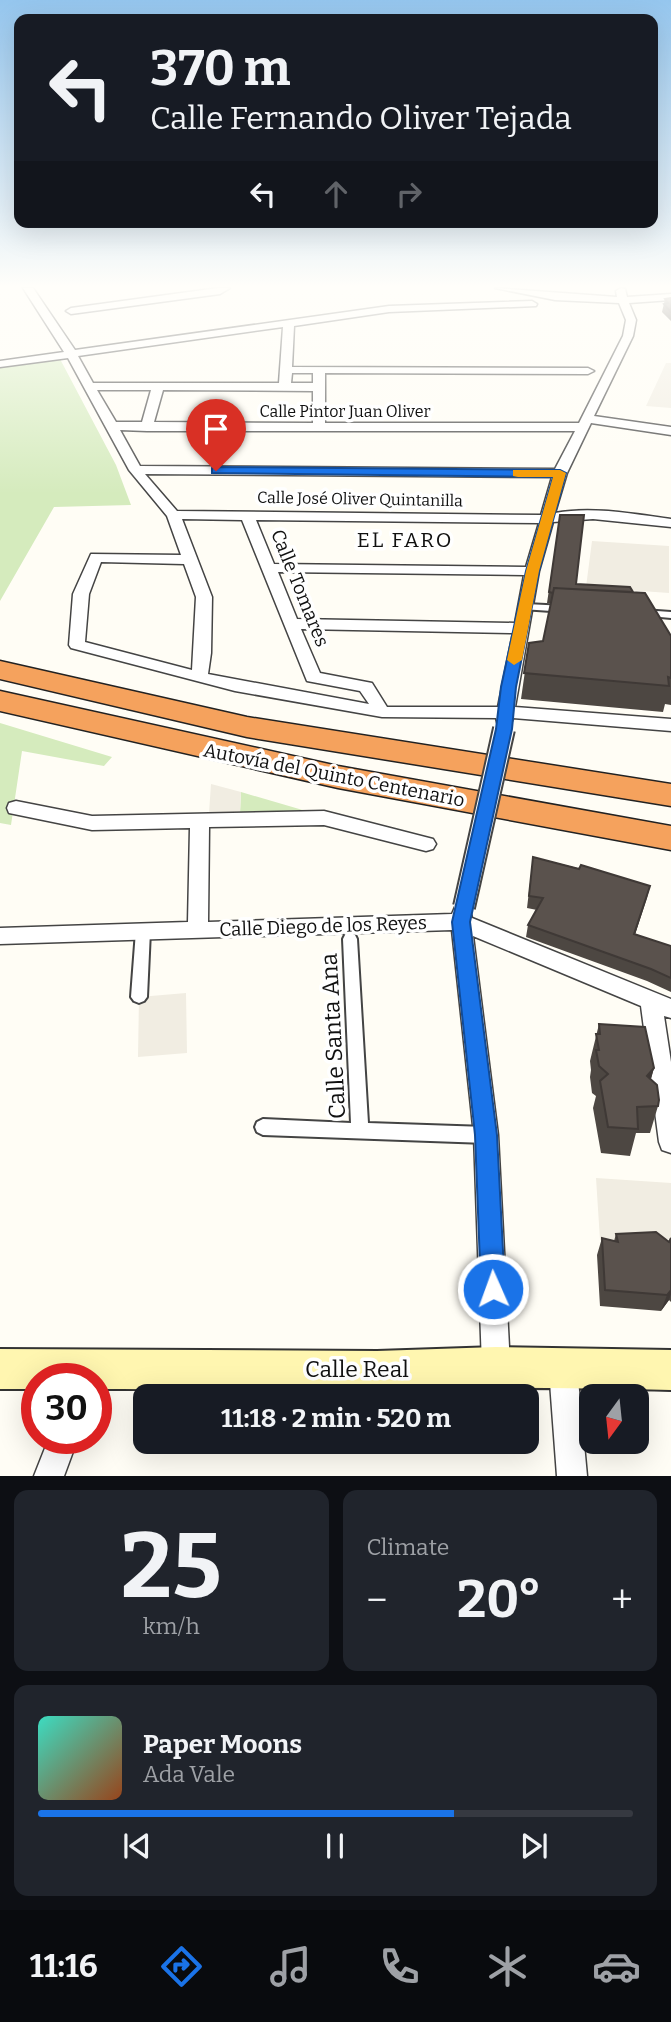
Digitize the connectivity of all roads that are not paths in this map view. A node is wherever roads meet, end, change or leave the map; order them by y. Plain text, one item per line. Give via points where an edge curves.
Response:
1 (46, 357) edge
2 (73, 357) edge
3 (287, 357) edge
4 (617, 357) edge
5 (0, 364) edge
6 (286, 370) junction
7 (319, 370) junction
8 (588, 371) dead end
9 (90, 386) junction
10 (158, 386) junction
11 (285, 387) junction
12 (319, 387) junction
13 (583, 423) junction
14 (110, 426) junction
15 (147, 427) junction
16 (319, 427) junction
17 (669, 433) edge
18 (136, 470) junction
19 (560, 473) junction
20 (173, 515) junction
21 (247, 516) junction
22 (547, 519) junction
23 (671, 523) edge
24 (190, 560) junction
25 (271, 568) junction
26 (532, 571) junction
27 (526, 607) junction
28 (579, 610) edge
29 (631, 612) edge
30 (671, 615) edge
31 (293, 624) junction
32 (522, 628) junction
33 (0, 670) edge
34 (199, 676) junction
35 (0, 701) edge
36 (382, 712) junction
37 (505, 720) junction
38 (671, 725) edge
39 (671, 795) edge
40 (16, 808) dead end
41 (200, 821) junction
42 (671, 838) edge
43 (426, 844) dead end
44 (462, 915) junction
45 (198, 930) junction
46 (143, 931) junction
47 (0, 936) edge
48 (350, 939) dead end
49 (139, 997) dead end
50 (661, 1006) edge
51 (264, 1127) dead end
52 (360, 1130) junction
53 (486, 1135) junction
54 (671, 1142) edge
55 (496, 1366) junction
56 (0, 1369) edge
57 (563, 1369) junction
58 (21, 1370) edge
59 (671, 1370) edge
60 (112, 1374) edge
61 (58, 1454) edge
62 (49, 1476) edge
63 (572, 1476) edge

1 - 5 street
2 - 9 street
3 - 6 street
4 - 13 street
6 - 7 street
6 - 11 street
7 - 8 street
7 - 12 street
9 - 10 street
9 - 14 street
10 - 11 street
10 - 15 street
11 - 12 street
12 - 16 street
13 - 16 street, Calle Pintor Juan Oliver
13 - 17 street, Calle Pintor Juan Oliver
13 - 19 street
14 - 15 street, Calle Pintor Juan Oliver
14 - 18 street
15 - 16 street, Calle Pintor Juan Oliver
18 - 19 street
18 - 20 street
19 - 22 street
20 - 21 street, Calle José Oliver Quintanilla
20 - 24 street
21 - 22 street, Calle José Oliver Quintanilla
21 - 25 street, Calle Tomares
22 - 23 street, Calle José Oliver Quintanilla via 562,515 626,517
22 - 26 street
24 - 34 street via 204,597
24 - 34 street via 96,557 81,594 77,645
25 - 26 street
25 - 31 street, Calle Tomares
26 - 27 street
27 - 28 street
27 - 32 street
29 - 30 street
31 - 32 street
31 - 36 street, Calle Tomares via 313,677 366,687
32 - 37 street
33 - 39 highway, Autovía del Quinto Centenario via 247,727
34 - 36 street
35 - 42 highway, Autovía del Quinto Centenario via 338,777
36 - 37 street
37 - 38 street
37 - 44 street, bridge
40 - 41 street via 93,823
41 - 43 street via 324,818
41 - 45 street
44 - 45 street, Calle Diego de los Reyes
44 - 50 street, Calle Diego de los Reyes
44 - 53 street
45 - 46 street, Calle Diego de los Reyes
46 - 47 street, Calle Diego de los Reyes
46 - 49 street
48 - 52 street, Calle Santa Ana
50 - 54 street
51 - 52 street
52 - 53 street
53 - 55 street
55 - 57 main road, Calle Real
55 - 60 main road, Calle Real
56 - 58 main road, Calle Real
57 - 59 main road, Calle Real
57 - 63 street
61 - 62 street

